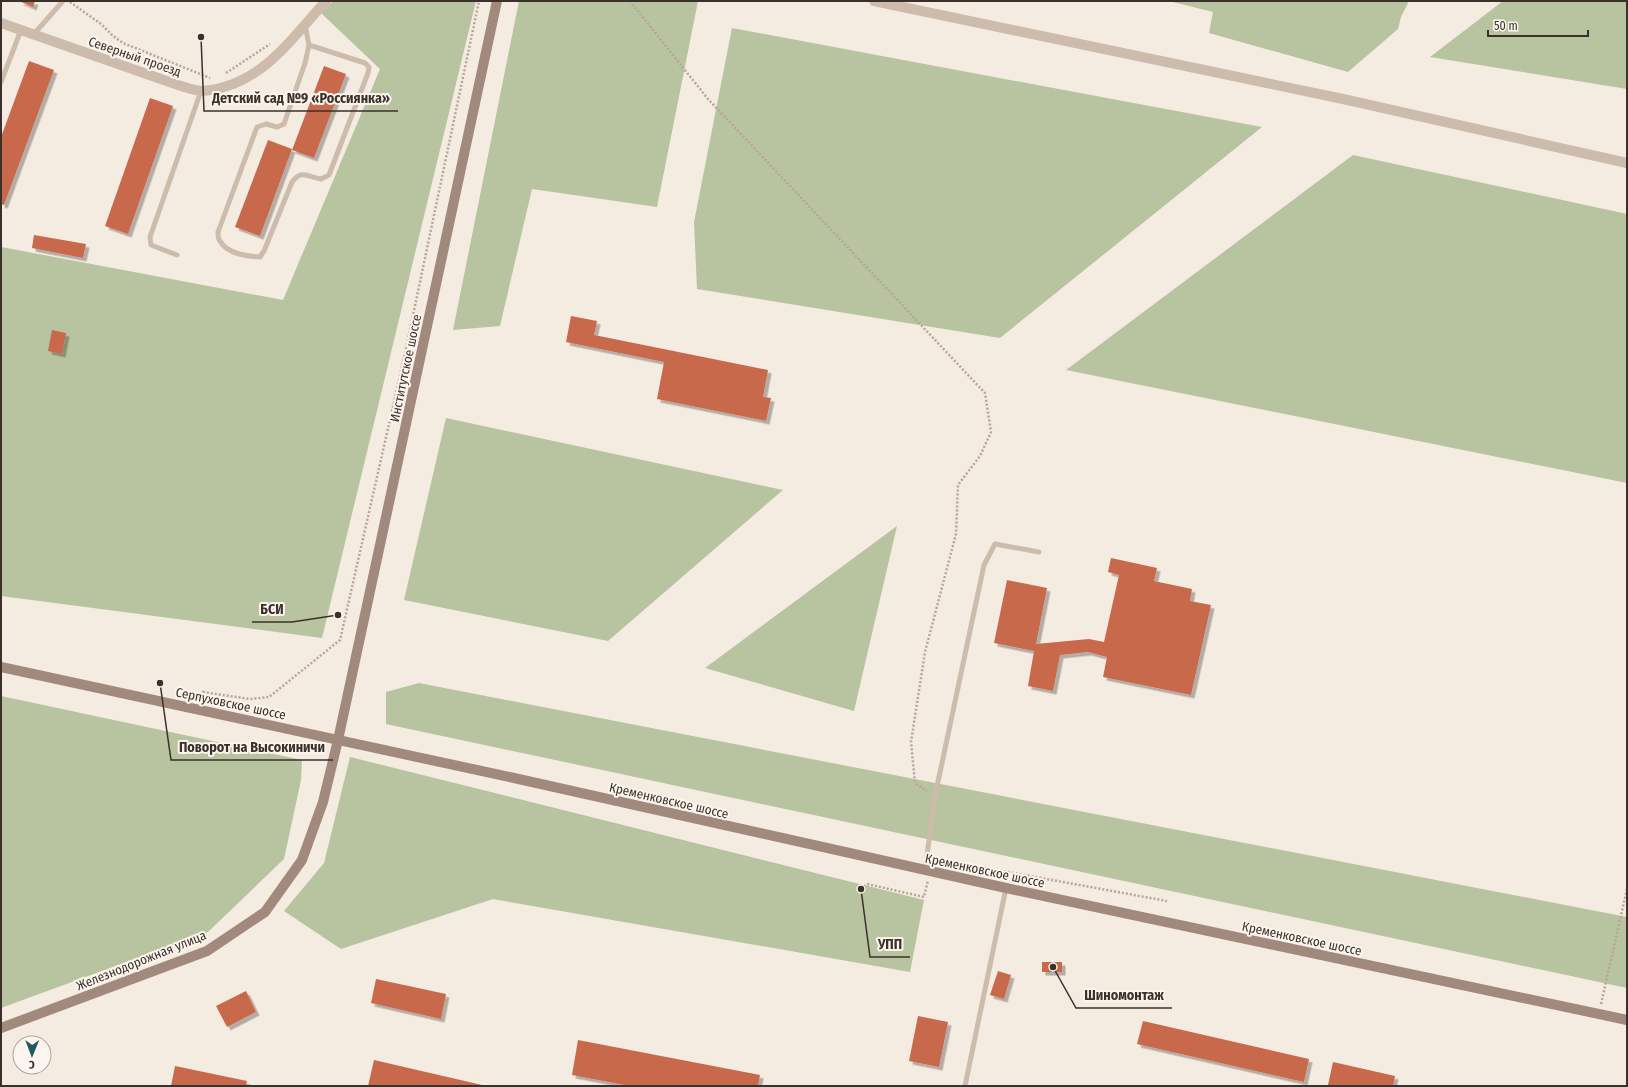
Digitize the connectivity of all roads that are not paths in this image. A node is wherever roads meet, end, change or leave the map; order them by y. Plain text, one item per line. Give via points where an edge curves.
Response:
1 (63, 1) edge
2 (326, 1) edge
3 (497, 1) edge
4 (874, 1) edge
5 (1, 23) edge
6 (305, 24) junction
7 (21, 30) junction
8 (33, 34) junction
9 (309, 45) junction
10 (1, 82) edge
11 (201, 91) junction
12 (1627, 163) edge
13 (177, 255) dead end
14 (1039, 552) dead end
15 (1, 667) edge
16 (338, 740) junction
17 (927, 871) junction
18 (1006, 888) junction
19 (1627, 1020) edge
20 (1, 1028) edge
21 (965, 1086) edge

1 - 8 lane
2 - 6 street, Северный проезд
3 - 16 main road, Институтское шоссе
4 - 12 street via 1343,99
5 - 7 street, Северный проезд
6 - 9 lane
6 - 11 street, Северный проезд via 272,61 250,77
7 - 8 street, Северный проезд
7 - 10 lane
8 - 11 street, Северный проезд
9 - 9 lane via 284,124 277,127 266,124 257,127 218,232 220,241 226,248 238,253 260,257 297,175 321,179 329,175 368,73 369,67 366,63
11 - 13 lane via 150,237 151,245
14 - 17 lane via 995,544 984,565 935,796 926,857
15 - 16 main road, Серпуховское шоссе
16 - 17 main road, Кременковское шоссе
16 - 20 main road, Железнодорожная улица via 323,802 302,860 265,912 207,951
17 - 18 main road, Кременковское шоссе
18 - 19 main road, Кременковское шоссе
18 - 21 lane

